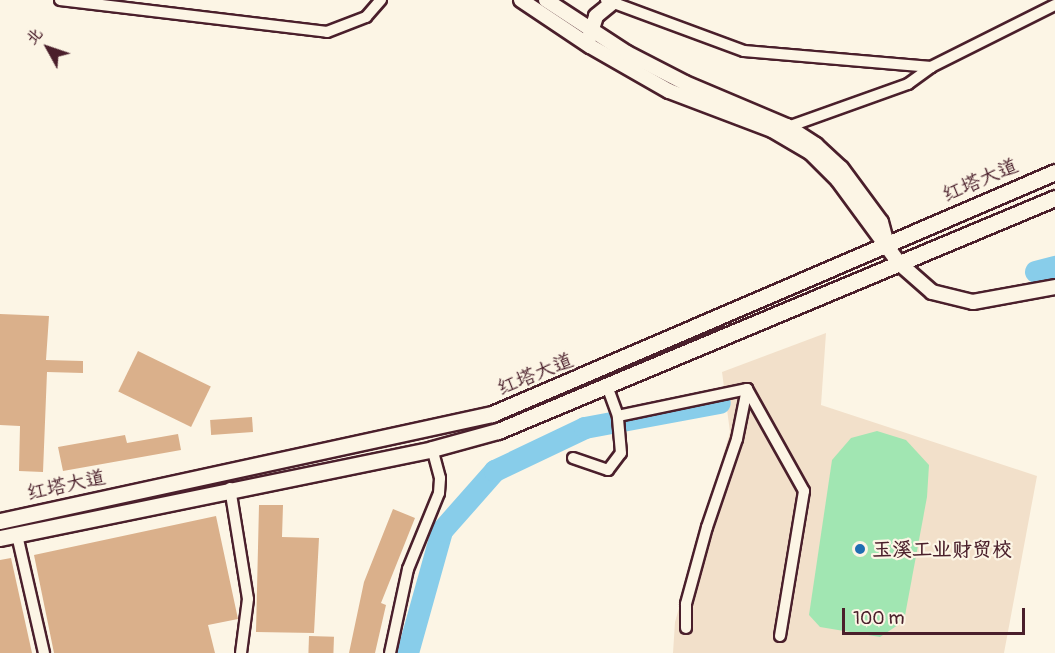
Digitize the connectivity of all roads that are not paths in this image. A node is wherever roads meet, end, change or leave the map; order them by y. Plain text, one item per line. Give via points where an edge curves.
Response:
1 (60, 0) edge
2 (381, 0) edge
3 (521, 0) edge
4 (546, 0) edge
5 (610, 1) edge
6 (1055, 5) edge
7 (590, 30) junction
8 (590, 46) junction
9 (931, 67) junction
10 (783, 130) junction
11 (1055, 172) edge
12 (1055, 198) edge
13 (887, 243) junction
14 (899, 263) junction
15 (1055, 287) edge
16 (607, 387) junction
17 (747, 389) junction
18 (618, 418) junction
19 (432, 449) junction
20 (573, 458) dead end
21 (230, 488) junction
22 (0, 521) edge
23 (17, 535) junction
24 (0, 538) edge
25 (686, 628) dead end
26 (780, 636) dead end
27 (44, 653) edge
28 (241, 653) edge
29 (390, 653) edge

1 - 2 street via 327,32 366,17
3 - 8 street
4 - 7 street
5 - 7 street via 596,16
5 - 9 street via 744,51
6 - 9 street
7 - 8 street
7 - 10 street via 685,83
8 - 10 street via 669,91
9 - 10 street via 908,84
10 - 13 street via 823,150 841,168 881,222
11 - 13 main road, 红塔大道
12 - 14 main road, 红塔大道
13 - 14 street
13 - 22 main road, 红塔大道 via 492,414
14 - 15 street via 932,292 962,300
14 - 16 main road, 红塔大道
16 - 18 street
16 - 19 main road, 红塔大道 via 498,430
17 - 18 street
17 - 25 street via 737,439 706,527 686,604
17 - 26 street via 804,491
18 - 20 street via 621,453 608,470
19 - 21 main road, 红塔大道
19 - 29 street via 440,478 439,493 408,569
21 - 23 main road, 红塔大道
21 - 28 street via 248,599
23 - 24 main road, 红塔大道
23 - 27 street

